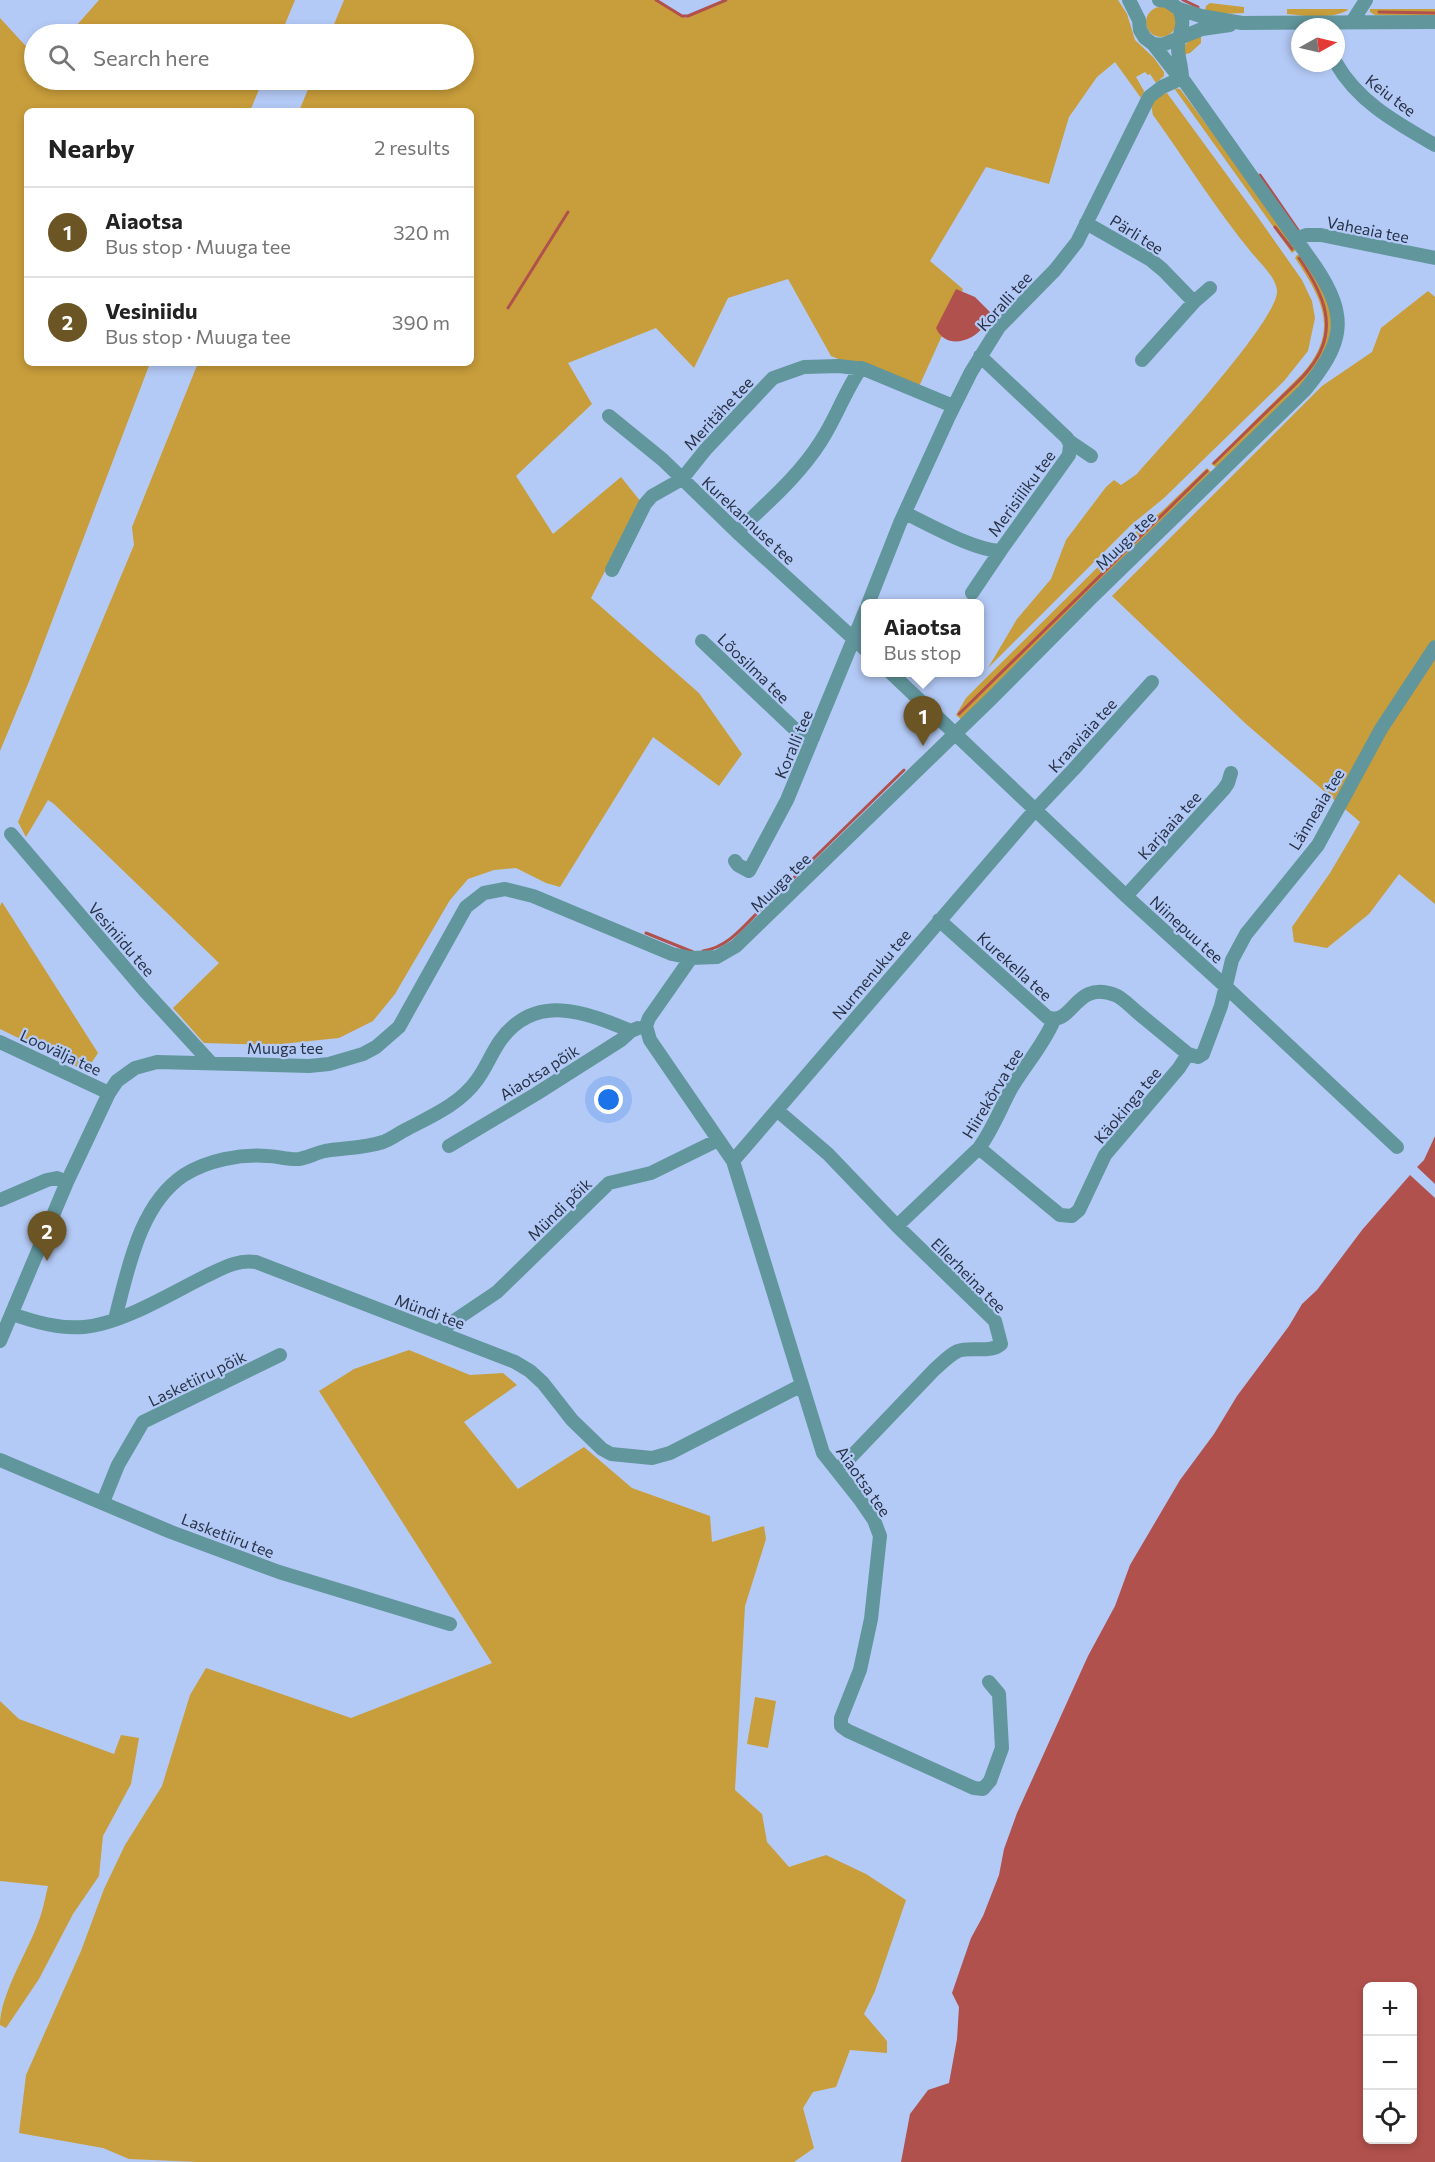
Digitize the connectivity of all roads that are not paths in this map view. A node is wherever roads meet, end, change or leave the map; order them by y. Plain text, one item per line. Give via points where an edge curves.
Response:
1 (1129, 0) edge
2 (1159, 0) edge
3 (1366, 0) edge
4 (1179, 9) junction
5 (1139, 20) junction
6 (1352, 22) junction
7 (1435, 22) edge
8 (1242, 23) junction
9 (1345, 23) edge
10 (1291, 24) edge
11 (1179, 37) junction
12 (1153, 44) junction
13 (1342, 72) edge
14 (1182, 78) junction
15 (1435, 145) edge
16 (1086, 223) junction
17 (1295, 238) junction
18 (1435, 258) edge
19 (1210, 288) dead end
20 (1194, 302) junction
21 (980, 356) junction
22 (1142, 360) dead end
23 (861, 368) junction
24 (954, 406) junction
25 (609, 416) dead end
26 (1069, 441) junction
27 (1091, 456) dead end
28 (682, 479) junction
29 (905, 513) junction
30 (737, 532) junction
31 (1002, 550) junction
32 (612, 570) dead end
33 (972, 593) dead end
34 (870, 599) edge
35 (861, 621) edge
36 (854, 638) junction
37 (702, 641) dead end
38 (861, 645) edge
39 (1435, 647) edge
40 (895, 677) edge
41 (1152, 682) dead end
42 (956, 733) junction
43 (813, 738) junction
44 (1231, 773) dead end
45 (1035, 810) junction
46 (11, 834) dead end
47 (735, 861) dead end
48 (1126, 896) junction
49 (939, 920) junction
50 (691, 958) junction
51 (1226, 986) junction
52 (1054, 1020) junction
53 (646, 1026) junction
54 (631, 1031) junction
55 (0, 1042) edge
56 (1188, 1054) junction
57 (211, 1063) junction
58 (109, 1093) junction
59 (778, 1111) junction
60 (718, 1140) junction
61 (449, 1146) dead end
62 (1397, 1147) dead end
63 (979, 1148) junction
64 (733, 1161) junction
65 (67, 1182) junction
66 (0, 1200) edge
67 (897, 1226) junction
68 (12, 1314) junction
69 (115, 1319) junction
70 (439, 1331) junction
71 (0, 1341) edge
72 (280, 1355) dead end
73 (802, 1385) junction
74 (0, 1460) edge
75 (837, 1469) junction
76 (103, 1502) junction
77 (450, 1624) dead end
78 (988, 1682) dead end

1 - 5 street
2 - 4 street
2 - 5 street via 1150,3
3 - 6 street
4 - 8 street
4 - 11 street via 1183,28
5 - 12 street via 1140,30
6 - 7 street
6 - 9 street
8 - 10 street
8 - 11 street
11 - 12 street via 1172,43
11 - 14 street, Muuga tee
12 - 14 street, Muuga tee
13 - 15 street, Keiu tee via 1362,97
14 - 16 street, Koralli tee via 1149,97
14 - 17 street, Muuga tee
16 - 20 street, Pärli tee via 1151,260
16 - 21 street, Koralli tee via 1055,270 999,327
17 - 18 street, Vaheaia tee via 1321,235
17 - 42 street, Muuga tee via 1323,279 1334,304 1335,342 1323,368
19 - 20 street
20 - 22 street
21 - 24 street, Koralli tee
21 - 26 street, Merisiiliku tee
23 - 24 street, Meritähe tee
23 - 28 street, Meritähe tee via 804,367 773,378
23 - 30 street via 810,458
24 - 29 street, Koralli tee
25 - 28 street, Kurekannuse tee
26 - 27 street
26 - 31 street, Merisiiliku tee via 1069,455
28 - 30 street, Kurekannuse tee
28 - 32 street via 645,504
29 - 31 street, Merisiiliku tee via 967,542
29 - 34 street, Koralli tee
30 - 36 street, Kurekannuse tee
31 - 33 street
35 - 36 street, Koralli tee
36 - 38 street, Kurekannuse tee
36 - 43 street, Koralli tee
37 - 43 street, Lõosilma tee via 800,734
39 - 51 street, Länneaia tee via 1381,729 1318,845 1246,934 1232,960
40 - 42 street
41 - 45 street, Kraaviaia tee
42 - 45 street, Niinepuu tee
42 - 50 street, Muuga tee via 736,946 717,957
43 - 47 street, Koralli tee via 787,800 749,871
44 - 48 street, Karjaaia tee via 1224,789
45 - 48 street, Niinepuu tee
45 - 49 street, Nurmenuku tee
46 - 57 street, Vesiniidu tee
48 - 51 street, Niinepuu tee
49 - 52 street, Kurekella tee
49 - 59 street, Nurmenuku tee
50 - 53 street
50 - 57 street, Muuga tee via 672,954 533,896 493,890 466,907 399,1027 376,1047 351,1059 309,1066
51 - 56 street, Käokinga tee via 1203,1054
51 - 62 street, Niinepuu tee
52 - 56 street, Kurekella tee via 1082,996 1093,992 1117,995
52 - 63 street, Hiirekõrva tee
53 - 54 street, Aiaotsa põik
53 - 60 street, Aiaotsa tee via 650,1040
54 - 61 street, Aiaotsa põik
54 - 69 street via 578,1012 539,1011 512,1028 477,1081 448,1108 383,1142 299,1159 254,1155 220,1160 185,1174 158,1200 141,1232
55 - 58 street, Loovälja tee
56 - 63 street, Käokinga tee via 1105,1155 1079,1210 1072,1216 1060,1215
57 - 58 street, Muuga tee via 143,1064 117,1082
58 - 65 street, Muuga tee
59 - 64 street, Nurmenuku tee
59 - 67 street, Ellerheina tee via 828,1154
60 - 64 street, Aiaotsa tee
60 - 70 street, Mündi põik via 651,1173 609,1183 497,1292
63 - 67 street, Hiirekõrva tee
64 - 73 street, Aiaotsa tee
65 - 66 street via 47,1180
65 - 68 street, Muuga tee
67 - 75 street, Ellerheina tee via 995,1321 1001,1344 992,1349 958,1351 926,1378
68 - 69 street, Mündi tee via 71,1327
68 - 71 street, Muuga tee
69 - 70 street, Mündi tee via 239,1261 248,1261
70 - 73 street, Mündi tee via 530,1371 572,1420 611,1454 652,1458 670,1453
72 - 76 street, Lasketiiru põik via 143,1422 118,1465
73 - 75 street, Aiaotsa tee via 823,1453
74 - 76 street, Lasketiiru tee
75 - 78 street, Aiaotsa tee via 874,1520 880,1536 871,1619 860,1670 841,1726 983,1790 1002,1748 999,1694
76 - 77 street, Lasketiiru tee via 279,1572

